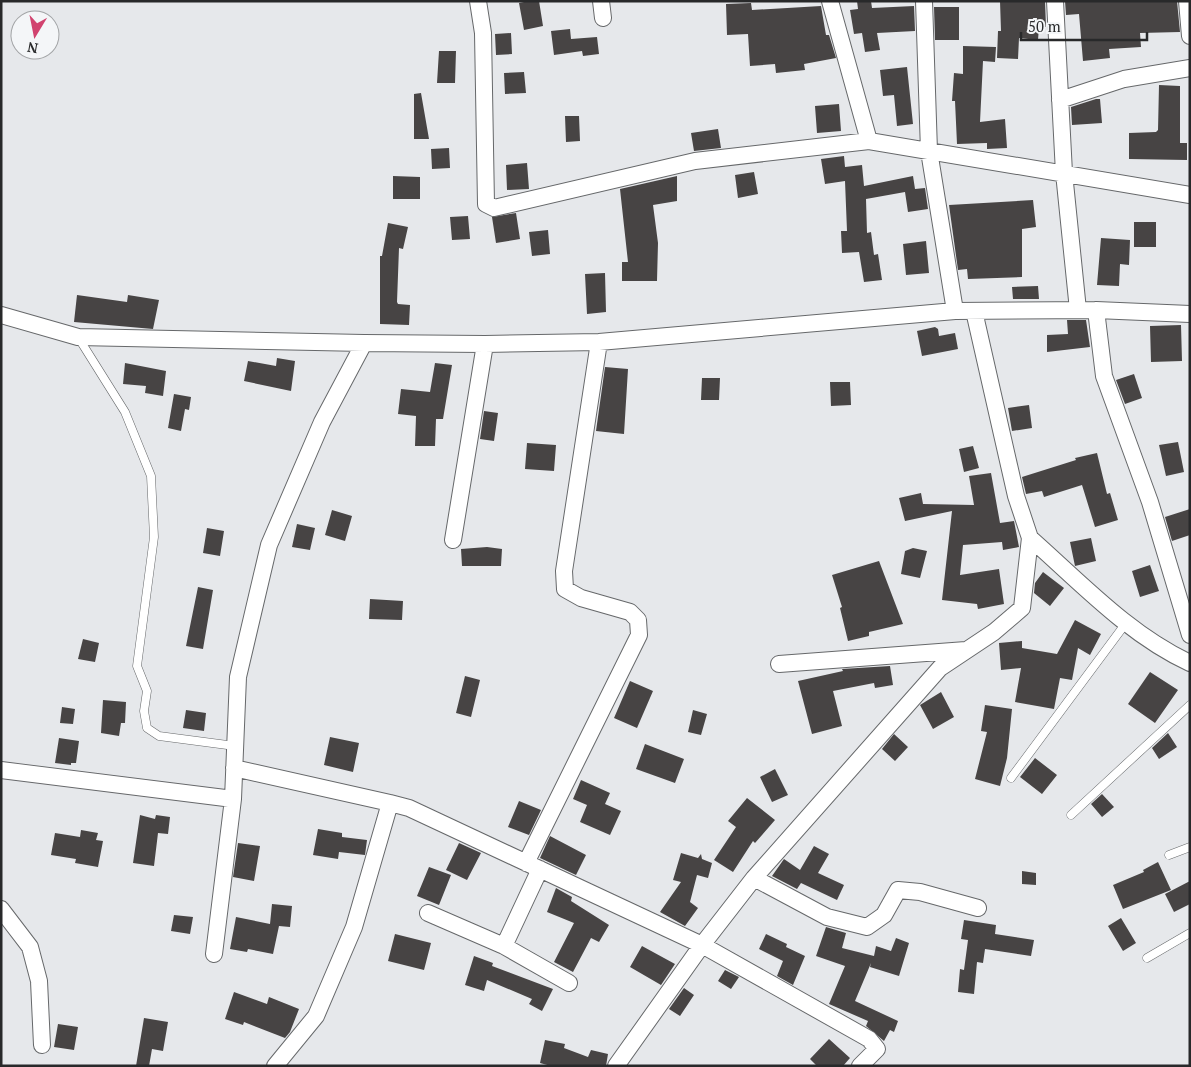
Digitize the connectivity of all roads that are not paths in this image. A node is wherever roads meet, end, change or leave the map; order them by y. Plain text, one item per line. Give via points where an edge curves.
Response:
1 (478, 1) edge
2 (601, 1) edge
3 (830, 1) edge
4 (924, 1) edge
5 (1055, 1) edge
6 (1187, 1) edge
7 (604, 18) dead end
8 (1190, 36) edge
9 (1190, 68) edge
10 (1060, 100) junction
11 (869, 141) junction
12 (929, 151) junction
13 (1064, 173) junction
14 (1190, 195) edge
15 (1078, 310) junction
16 (1096, 310) junction
17 (955, 311) junction
18 (974, 311) junction
19 (1190, 314) edge
20 (1, 315) edge
21 (78, 337) junction
22 (599, 342) junction
23 (364, 344) junction
24 (485, 344) junction
25 (1030, 538) junction
26 (452, 540) dead end
27 (1126, 623) junction
28 (1190, 635) edge
29 (968, 650) junction
30 (1190, 663) edge
31 (779, 664) dead end
32 (1190, 705) edge
33 (235, 746) junction
34 (234, 768) junction
35 (1, 770) edge
36 (1011, 778) dead end
37 (233, 799) junction
38 (390, 804) junction
39 (1071, 815) dead end
40 (1190, 847) edge
41 (1169, 855) dead end
42 (533, 866) junction
43 (754, 878) junction
44 (978, 908) dead end
45 (1, 909) edge
46 (428, 913) dead end
47 (1190, 933) edge
48 (702, 945) junction
49 (504, 946) junction
50 (214, 954) dead end
51 (1147, 958) dead end
52 (569, 983) dead end
53 (42, 1045) dead end
54 (275, 1066) edge
55 (616, 1066) edge
56 (860, 1066) edge

1 - 11 street via 483,33 486,204 494,208 695,161
2 - 7 street
3 - 11 street
4 - 12 street
5 - 10 street
6 - 8 street
9 - 10 street via 1124,79
10 - 13 street
11 - 12 street
12 - 13 street
12 - 17 street
13 - 14 street
13 - 15 street
15 - 16 street
15 - 18 street
16 - 19 street
16 - 28 street via 1104,376 1150,502
17 - 18 street
17 - 22 street
18 - 25 street via 1016,496
20 - 21 street
21 - 23 street
21 - 33 lane via 125,412 151,476 154,537 137,666 147,691 144,711 147,728 159,736
22 - 24 street
22 - 42 street via 564,571 566,589 581,598 630,612 638,620 638,635
23 - 24 street
23 - 33 street via 322,422 269,545 238,677
24 - 26 street
25 - 27 street
25 - 29 street via 1022,608
27 - 30 street
27 - 36 lane
29 - 31 street
29 - 43 street via 940,668
32 - 39 lane
33 - 34 street
34 - 37 street
34 - 38 street
35 - 37 street
37 - 50 street
38 - 42 street via 409,808
38 - 54 street via 354,927 316,1016
40 - 41 lane
42 - 48 street
42 - 49 street
43 - 44 street via 826,917 867,927 884,915 898,890 920,892
43 - 48 street
45 - 53 street via 30,947 39,981
46 - 49 street
47 - 51 lane
48 - 55 street
48 - 56 street via 869,1039 877,1049
49 - 52 street

